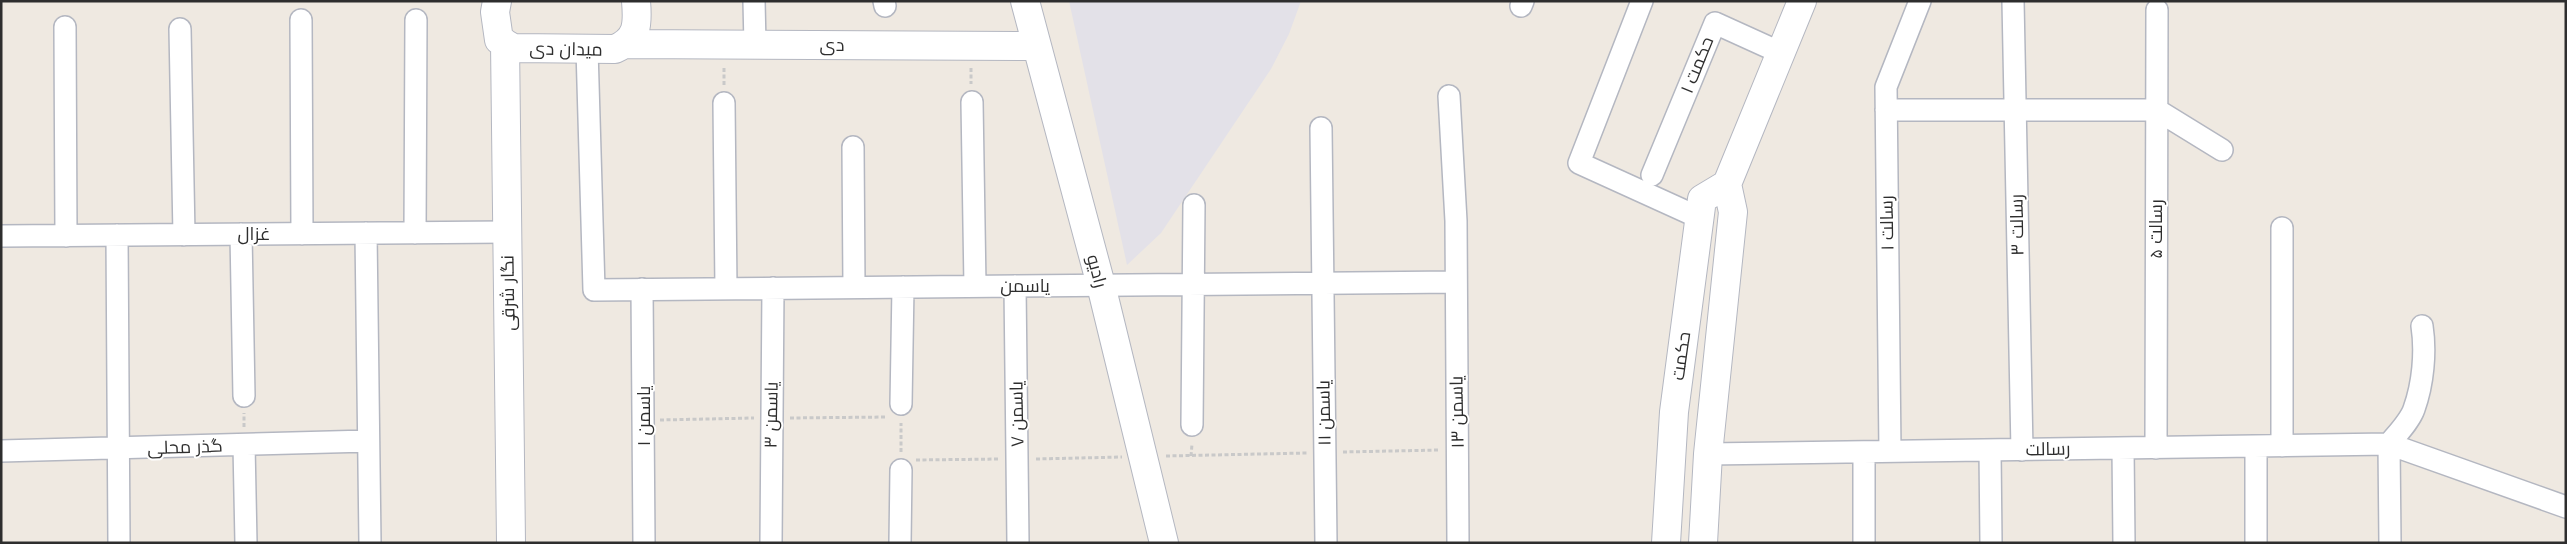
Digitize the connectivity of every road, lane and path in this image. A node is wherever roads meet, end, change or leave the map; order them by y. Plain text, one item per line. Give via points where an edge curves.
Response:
1 (497, 1) edge
2 (636, 1) edge
3 (754, 1) edge
4 (1025, 1) edge
5 (1642, 1) edge
6 (1802, 1) edge
7 (1920, 1) edge
8 (2013, 1) edge
9 (2157, 10) dead end
10 (301, 20) dead end
11 (416, 20) dead end
12 (65, 27) dead end
13 (180, 29) dead end
14 (505, 43) junction
15 (628, 44) junction
16 (724, 44) junction
17 (755, 45) junction
18 (970, 46) junction
19 (1036, 46) junction
20 (587, 49) junction
21 (1781, 53) junction
22 (1449, 96) dead end
23 (972, 102) joint
24 (724, 103) joint
25 (1886, 110) junction
26 (2015, 110) junction
27 (2157, 110) junction
28 (1320, 128) dead end
29 (853, 147) dead end
30 (2222, 150) dead end
31 (1652, 175) dead end
32 (1727, 184) junction
33 (1194, 205) dead end
34 (1700, 218) junction
35 (2282, 228) dead end
36 (507, 232) junction
37 (366, 233) junction
38 (415, 233) junction
39 (241, 234) junction
40 (302, 234) junction
41 (117, 235) junction
42 (184, 235) junction
43 (1, 236) edge
44 (66, 236) junction
45 (1456, 282) junction
46 (1321, 283) junction
47 (1192, 284) junction
48 (1101, 285) junction
49 (974, 286) junction
50 (1015, 286) junction
51 (902, 287) junction
52 (726, 288) junction
53 (773, 288) junction
54 (854, 288) junction
55 (642, 289) junction
56 (2422, 326) dead end
57 (244, 396) joint
58 (901, 404) joint
59 (1192, 425) dead end
60 (368, 440) junction
61 (2389, 444) junction
62 (244, 445) junction
63 (2256, 446) junction
64 (2282, 446) junction
65 (2123, 448) junction
66 (2156, 448) junction
67 (117, 449) junction
68 (1458, 449) junction
69 (1990, 450) junction
70 (2022, 450) junction
71 (1, 451) edge
72 (1864, 452) junction
73 (1890, 452) junction
74 (1325, 453) junction
75 (1708, 454) junction
76 (1143, 457) junction
77 (1017, 459) junction
78 (901, 465) junction
79 (2566, 507) edge
80 (119, 543) edge
81 (246, 543) edge
82 (370, 543) edge
83 (511, 543) edge
84 (644, 543) edge
85 (771, 543) edge
86 (900, 543) edge
87 (1018, 543) edge
88 (1164, 543) edge
89 (1326, 543) edge
90 (1458, 543) edge
91 (1666, 543) edge
92 (1703, 543) edge
93 (1864, 543) edge
94 (1991, 543) edge
95 (2124, 543) edge
96 (2256, 543) edge
97 (2390, 543) edge

1 - 14 street, میدان دی via 495,12 499,40
2 - 15 street, میدان دی via 635,33
3 - 17 street
4 - 19 street, رادیو
5 - 34 street via 1579,163
6 - 21 street
7 - 25 street, رسالت ۱ via 1886,87
8 - 26 street, رسالت ۳
9 - 27 street, رسالت ۵
10 - 40 street
11 - 38 street
12 - 44 street
13 - 42 street
14 - 20 street, میدان دی via 513,48
14 - 36 street, نگار شرقی
15 - 16 street, دی
15 - 20 street, میدان دی via 615,49
16 - 17 street, دی
16 - 24 path
17 - 18 street, دی
18 - 19 street, دی
18 - 23 path
19 - 48 street, رادیو
20 - 55 street, یاسمن via 594,290
21 - 31 street, حکمت ۱ via 1715,23
21 - 32 street
22 - 45 street, یاسمن ۱۳
23 - 49 street
24 - 52 street
25 - 26 street
25 - 73 street, رسالت ۱
26 - 27 street
26 - 70 street, رسالت ۳
27 - 30 street
27 - 66 street, رسالت ۵
28 - 46 street, یاسمن ۱۱
29 - 54 street
32 - 34 street, حکمت via 1702,199
32 - 75 street, حکمت via 1733,212
33 - 47 street
34 - 91 street, حکمت via 1674,412
35 - 64 street
36 - 38 street, غزال
36 - 83 street, نگار شرقی
37 - 38 street, غزال
37 - 40 street, غزال
37 - 60 street
39 - 40 street, غزال
39 - 42 street, غزال
39 - 57 street
41 - 42 street, غزال
41 - 44 street, غزال
41 - 67 street
43 - 44 street, غزال
45 - 46 street, یاسمن
45 - 68 street, یاسمن ۱۳
46 - 47 street, یاسمن
46 - 74 street, یاسمن ۱۱
47 - 48 street, یاسمن
47 - 59 street
48 - 50 street, یاسمن
48 - 76 street, رادیو
49 - 50 street, یاسمن
49 - 51 street, یاسمن
50 - 77 street, یاسمن ۷
51 - 54 street, یاسمن
51 - 58 street
52 - 53 street, یاسمن
52 - 55 street, یاسمن
53 - 54 street, یاسمن
53 - 85 street, یاسمن ۳
55 - 84 street, یاسمن ۱
56 - 61 street via 2425,342 2423,365 2414,410
57 - 62 path
58 - 78 path
60 - 62 street, گذر محلی
60 - 82 street
61 - 64 street, رسالت
61 - 79 street
61 - 97 street
62 - 67 street, گذر محلی
62 - 81 street
63 - 64 street, رسالت
63 - 66 street, رسالت
63 - 96 street
65 - 66 street, رسالت
65 - 70 street, رسالت
65 - 95 street
67 - 71 street, گذر محلی
67 - 80 street
68 - 74 path
68 - 90 street, یاسمن ۱۳
69 - 70 street, رسالت
69 - 73 street, رسالت
69 - 94 street
72 - 73 street, رسالت
72 - 75 street, رسالت
72 - 93 street
74 - 76 path
74 - 89 street, یاسمن ۱۱
75 - 92 street, حکمت
76 - 77 path
76 - 88 street, رادیو
77 - 78 path
77 - 87 street, یاسمن ۷
78 - 86 street

